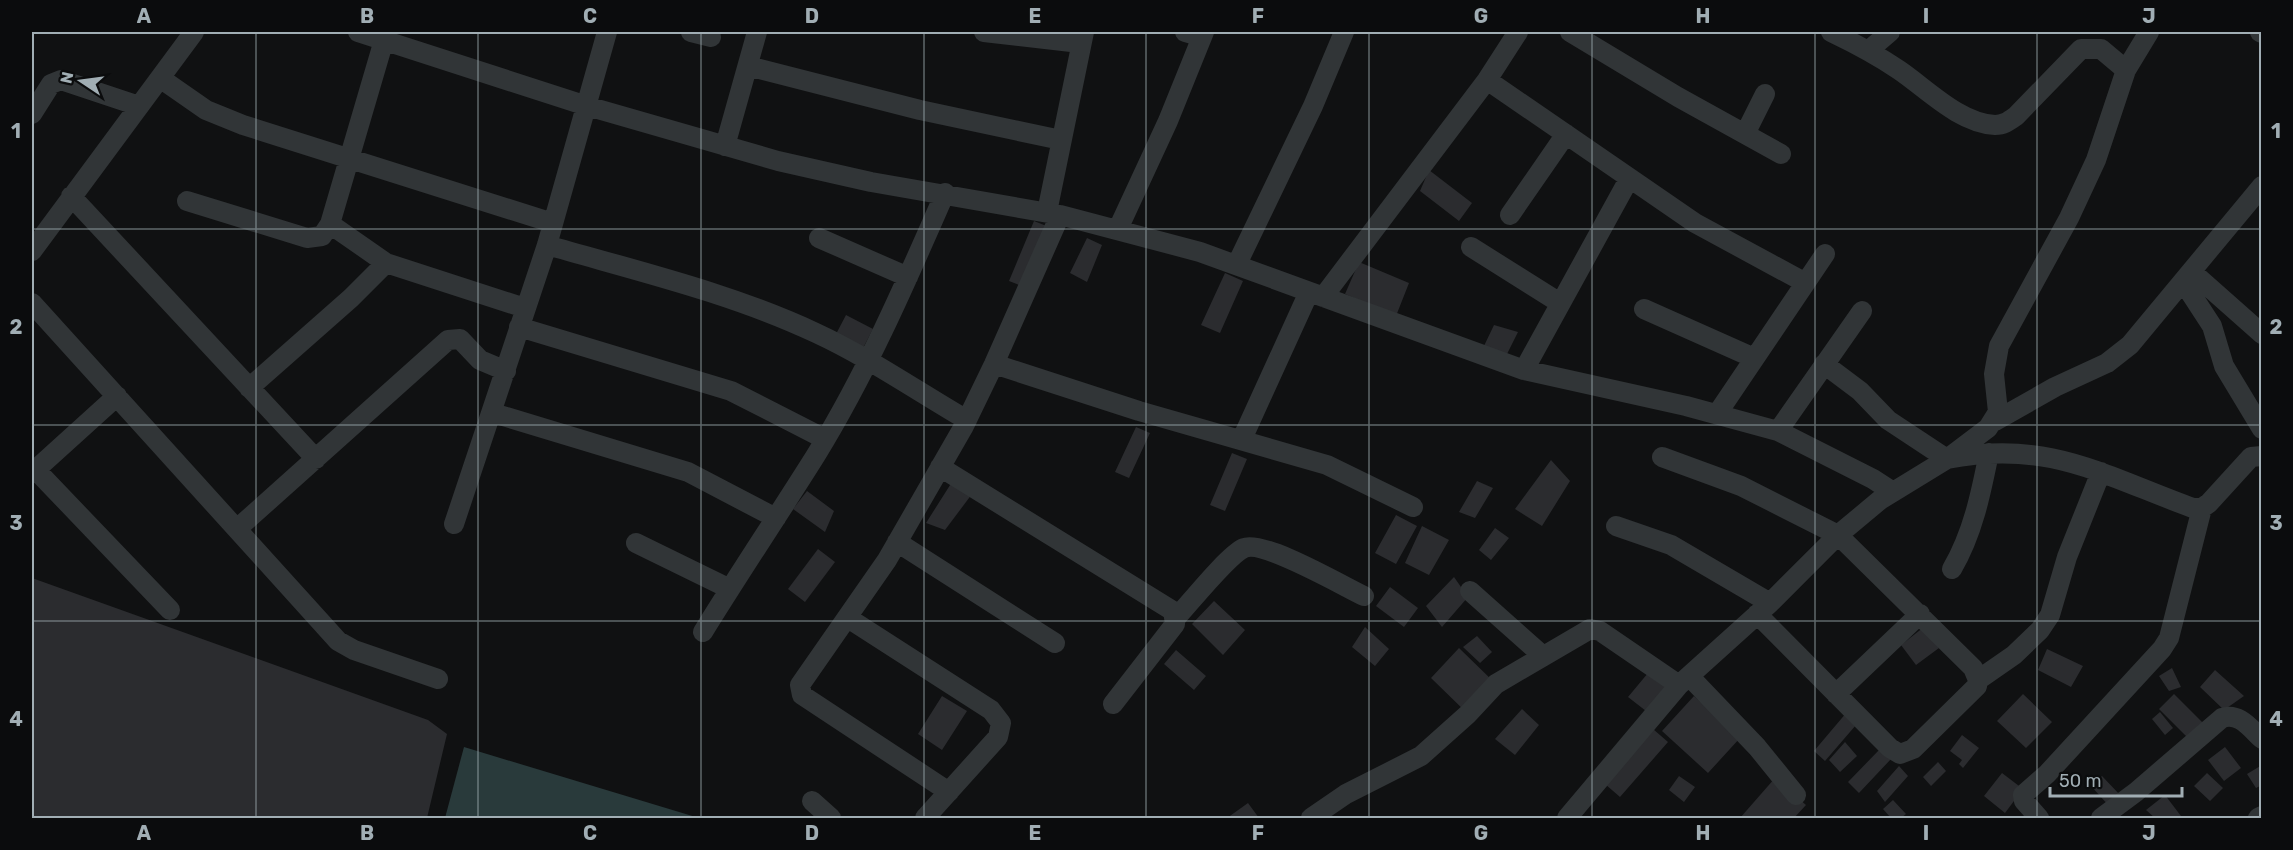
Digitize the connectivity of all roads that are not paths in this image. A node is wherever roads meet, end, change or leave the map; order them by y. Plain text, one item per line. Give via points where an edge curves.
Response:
1 (194, 32) edge
2 (358, 32) edge
3 (606, 32) edge
4 (691, 32) edge
5 (757, 32) edge
6 (984, 32) edge
7 (1344, 32) edge
8 (1518, 32) edge
9 (1570, 32) edge
10 (1830, 32) edge
11 (1890, 32) edge
12 (2149, 32) edge
13 (1197, 33) edge
14 (711, 37) dead end
15 (1082, 37) edge
16 (384, 40) junction
17 (1869, 50) junction
18 (748, 66) junction
19 (2126, 70) junction
20 (160, 78) junction
21 (1487, 80) junction
22 (1765, 94) dead end
23 (139, 106) junction
24 (587, 106) junction
25 (32, 114) edge
26 (1566, 134) junction
27 (1745, 134) junction
28 (1061, 140) junction
29 (725, 146) junction
30 (1781, 154) dead end
31 (351, 158) junction
32 (1629, 179) junction
33 (2262, 186) edge
34 (945, 193) junction
35 (70, 196) junction
36 (187, 201) dead end
37 (1053, 214) junction
38 (1510, 215) dead end
39 (553, 223) junction
40 (330, 224) junction
41 (1118, 229) junction
42 (819, 238) dead end
43 (34, 243) edge
44 (547, 245) junction
45 (1471, 248) dead end
46 (1825, 254) dead end
47 (386, 263) junction
48 (1237, 264) junction
49 (908, 277) junction
50 (2188, 277) junction
51 (1804, 282) junction
52 (1316, 294) junction
53 (32, 303) edge
54 (1560, 303) junction
55 (1644, 309) dead end
56 (1862, 311) dead end
57 (522, 317) junction
58 (2262, 334) edge
59 (1754, 358) junction
60 (867, 361) junction
61 (994, 364) junction
62 (1824, 364) junction
63 (1524, 370) junction
64 (506, 371) junction
65 (249, 388) junction
66 (117, 396) junction
67 (493, 413) junction
68 (1717, 414) junction
69 (967, 420) junction
70 (1995, 421) junction
71 (2262, 429) edge
72 (1778, 432) junction
73 (825, 439) junction
74 (1242, 439) junction
75 (1989, 453) junction
76 (2262, 456) edge
77 (1662, 457) dead end
78 (316, 459) junction
79 (1947, 459) junction
80 (940, 466) junction
81 (33, 471) edge
82 (2101, 471) junction
83 (1893, 492) junction
84 (1413, 507) dead end
85 (2202, 508) junction
86 (776, 518) junction
87 (454, 524) dead end
88 (1616, 526) dead end
89 (238, 528) junction
90 (1838, 535) junction
91 (897, 542) junction
92 (636, 543) dead end
93 (1952, 569) dead end
94 (730, 589) junction
95 (1470, 591) dead end
96 (1364, 596) dead end
97 (1764, 608) junction
98 (170, 610) dead end
99 (1920, 614) junction
100 (848, 618) junction
101 (1176, 618) junction
102 (703, 632) dead end
103 (1055, 643) dead end
104 (1543, 656) junction
105 (438, 679) dead end
106 (1684, 680) junction
107 (1978, 680) junction
108 (1836, 694) junction
109 (1113, 704) dead end
110 (2262, 739) edge
111 (949, 792) junction
112 (1796, 795) dead end
113 (812, 801) dead end
114 (831, 819) edge
115 (926, 819) edge
116 (1311, 819) edge
117 (1567, 819) edge
118 (2039, 819) edge
119 (2101, 819) edge

1 - 20 street
2 - 16 street
3 - 24 street
4 - 14 street
5 - 18 street
6 - 15 street
7 - 48 street
8 - 21 street
9 - 27 street
10 - 17 street
11 - 17 street
12 - 19 street
13 - 41 street via 1168,121
15 - 28 street
16 - 24 street
16 - 31 street
17 - 19 street via 1945,104 1995,125 2016,116 2081,49 2101,49
18 - 28 street via 920,110
18 - 29 street
19 - 70 street via 2096,160 1999,346 1994,360 1998,403
20 - 23 street
20 - 31 street via 207,110
21 - 26 street
21 - 52 street
22 - 27 street
23 - 25 street via 61,80 51,84
23 - 35 street
24 - 29 street
24 - 39 street
26 - 32 street
26 - 38 street
27 - 30 street
28 - 37 street
29 - 34 street via 871,182
31 - 39 street
31 - 40 street
32 - 51 street via 1695,222
32 - 54 street
33 - 50 street
34 - 37 street
34 - 49 street
35 - 43 street
35 - 65 street
36 - 40 street via 308,238 322,236
37 - 41 street
37 - 61 street
39 - 44 street
40 - 47 street
41 - 48 street
42 - 49 street
44 - 57 street
44 - 60 street via 754,308 819,334
45 - 54 street
46 - 51 street
47 - 57 street
47 - 65 street
48 - 52 street
49 - 60 street
50 - 58 street
50 - 70 street via 2130,345 2113,359
50 - 71 street via 2212,326 2223,366
51 - 59 street
52 - 63 street
52 - 74 street
53 - 66 street
54 - 63 street
55 - 59 street
56 - 62 street
57 - 64 street
57 - 73 street via 731,391
59 - 68 street
60 - 69 street
60 - 73 street
61 - 69 street
61 - 74 street via 1139,411
62 - 72 street
62 - 79 street via 1860,391 1888,420
63 - 68 street
64 - 67 street
64 - 78 street via 480,360 460,339 451,338
65 - 78 street
66 - 81 street
66 - 89 street
67 - 86 street via 688,472
67 - 87 street
68 - 72 street
69 - 80 street
70 - 79 street
72 - 83 street
73 - 86 street
74 - 84 street via 1327,465
75 - 79 street
75 - 82 street via 2041,456
75 - 93 street via 1976,512 1962,553
76 - 85 street via 2251,457
77 - 90 street via 1741,486
78 - 89 street
79 - 83 street
80 - 91 street
80 - 101 street via 1132,584 1173,611
81 - 98 street
82 - 85 street via 2193,508
82 - 107 street via 2067,556 2050,615 2014,655
83 - 90 street
85 - 118 street via 2169,638 2047,774 2023,795
86 - 94 street
88 - 97 street via 1671,545
89 - 105 street via 338,641
90 - 97 street
90 - 99 street
91 - 100 street
91 - 103 street
92 - 94 street
94 - 102 street
95 - 104 street
96 - 101 street via 1272,550 1245,547
97 - 106 street
97 - 108 street
99 - 107 street via 1973,668
99 - 108 street
100 - 111 street via 804,678 800,686 802,695
100 - 111 street via 997,715 1001,723 998,737
101 - 109 street via 1162,644
104 - 106 street via 1595,629
104 - 116 street via 1496,684 1421,756 1346,794
106 - 112 street via 1757,747
106 - 117 street
107 - 108 street via 1974,691 1906,754 1895,752
110 - 119 street via 2237,717 2222,718
111 - 115 street
113 - 114 street

